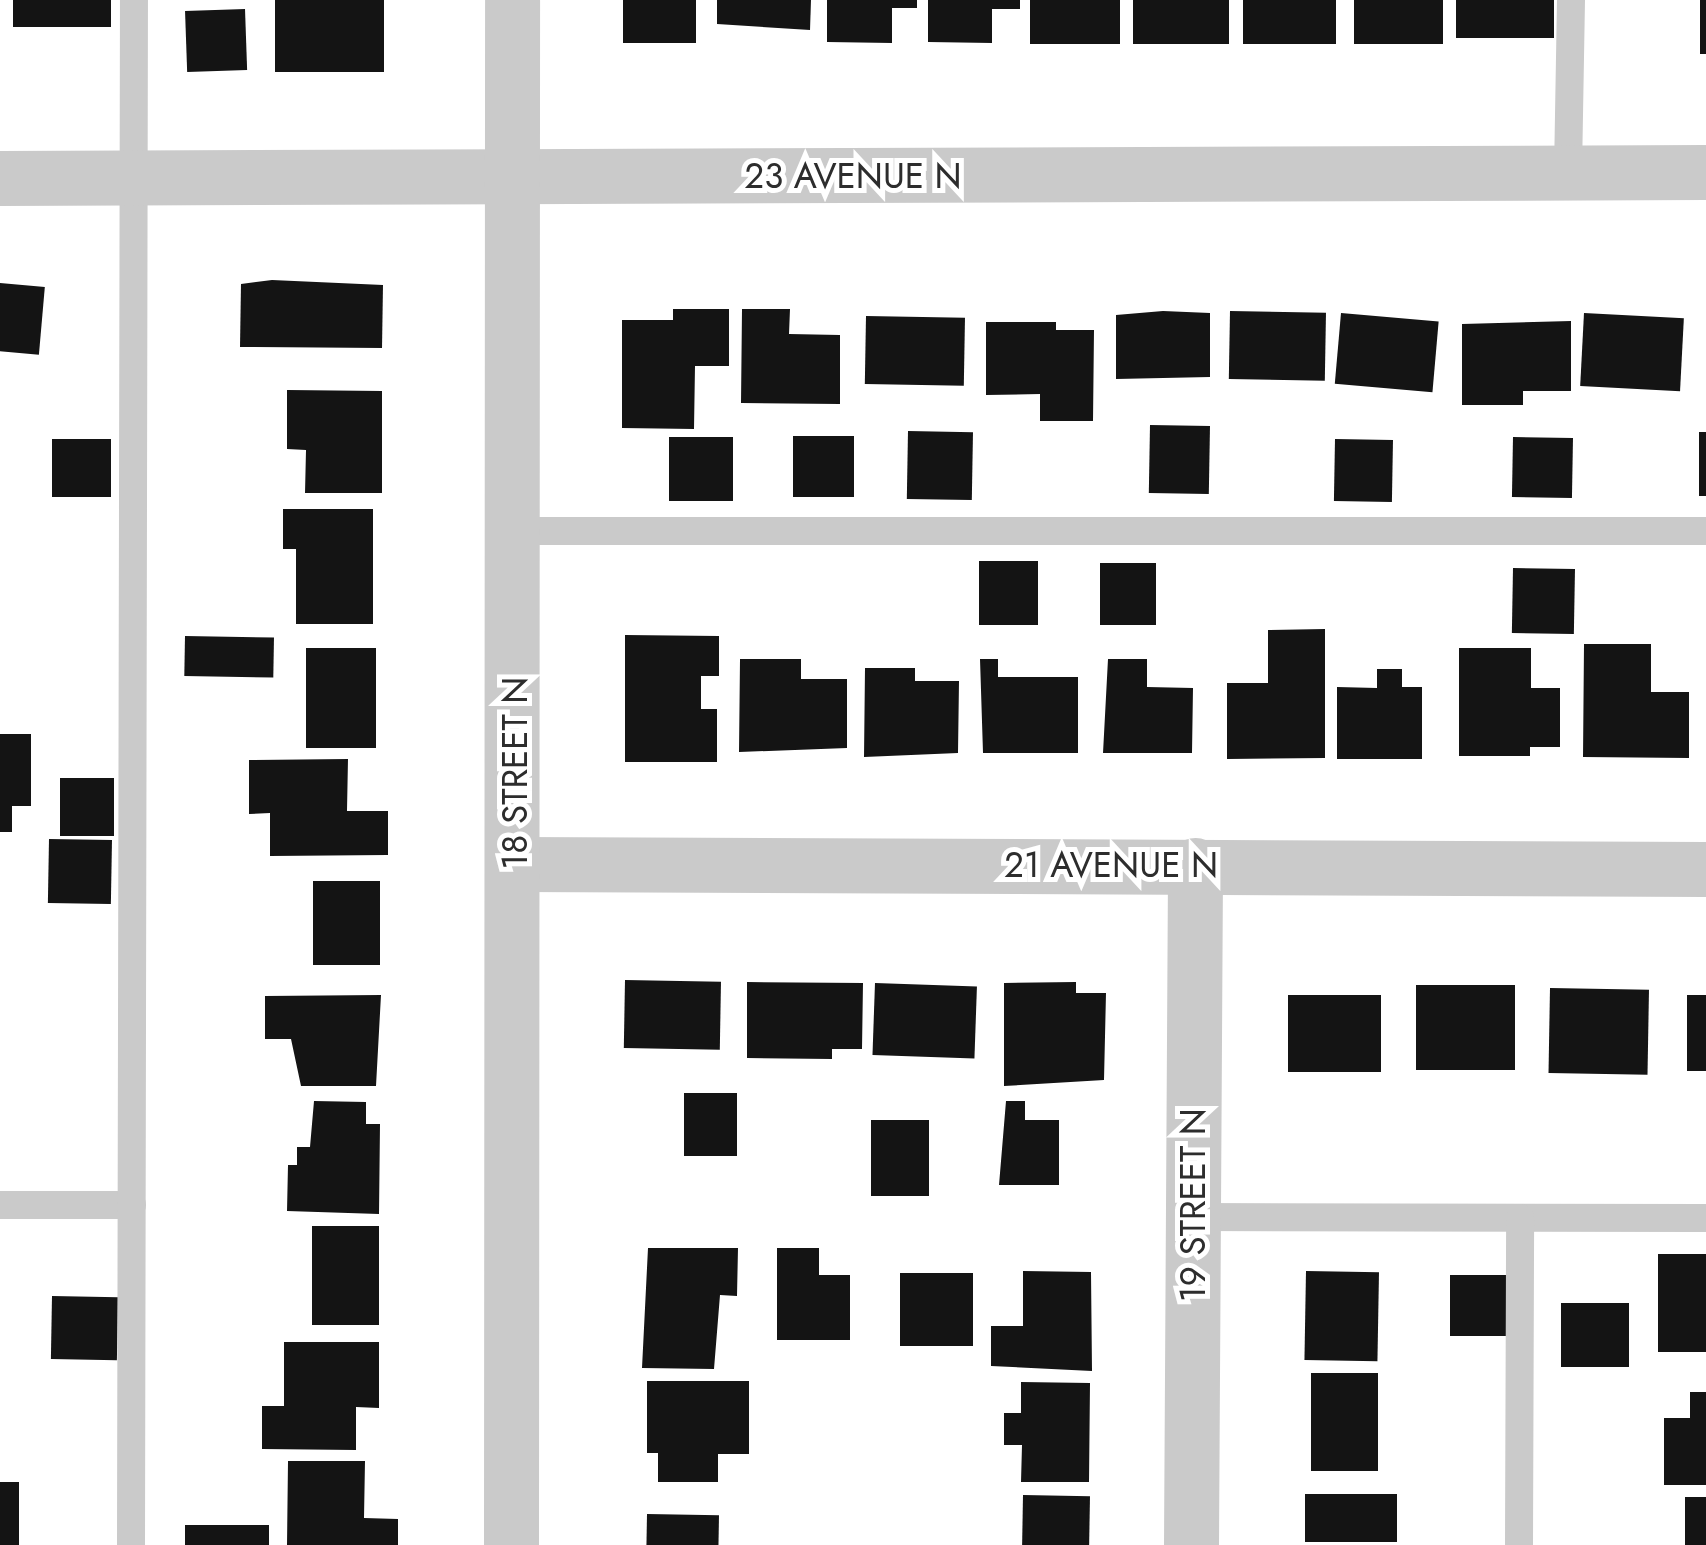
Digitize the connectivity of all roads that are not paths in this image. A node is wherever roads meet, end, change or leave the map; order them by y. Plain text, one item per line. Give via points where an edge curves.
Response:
1 (134, 0) edge
2 (512, 0) edge
3 (1570, 0) edge
4 (1568, 172) junction
5 (1706, 172) edge
6 (0, 178) edge
7 (133, 178) junction
8 (511, 178) junction
9 (514, 531) junction
10 (1706, 531) edge
11 (516, 864) junction
12 (1194, 865) junction
13 (1706, 869) edge
14 (0, 1205) edge
15 (132, 1206) junction
16 (1192, 1217) junction
17 (1520, 1218) junction
18 (1706, 1218) edge
19 (131, 1545) edge
20 (511, 1545) edge
21 (1191, 1545) edge
22 (1519, 1545) edge

1 - 7 lane
2 - 8 street, 18 STREET N
3 - 4 lane
4 - 5 street, 23 AVENUE N
4 - 8 street, 23 AVENUE N
6 - 7 street, 23 AVENUE N
7 - 8 street, 23 AVENUE N
7 - 15 lane
8 - 9 street, 18 STREET N
9 - 10 lane
9 - 11 street, 18 STREET N
11 - 12 street, 21 AVENUE N
11 - 20 street, 18 STREET N
12 - 13 street, 21 AVENUE N
12 - 16 street, 19 STREET N
14 - 15 lane
15 - 19 lane
16 - 17 lane
16 - 21 street, 19 STREET N
17 - 18 lane
17 - 22 lane

